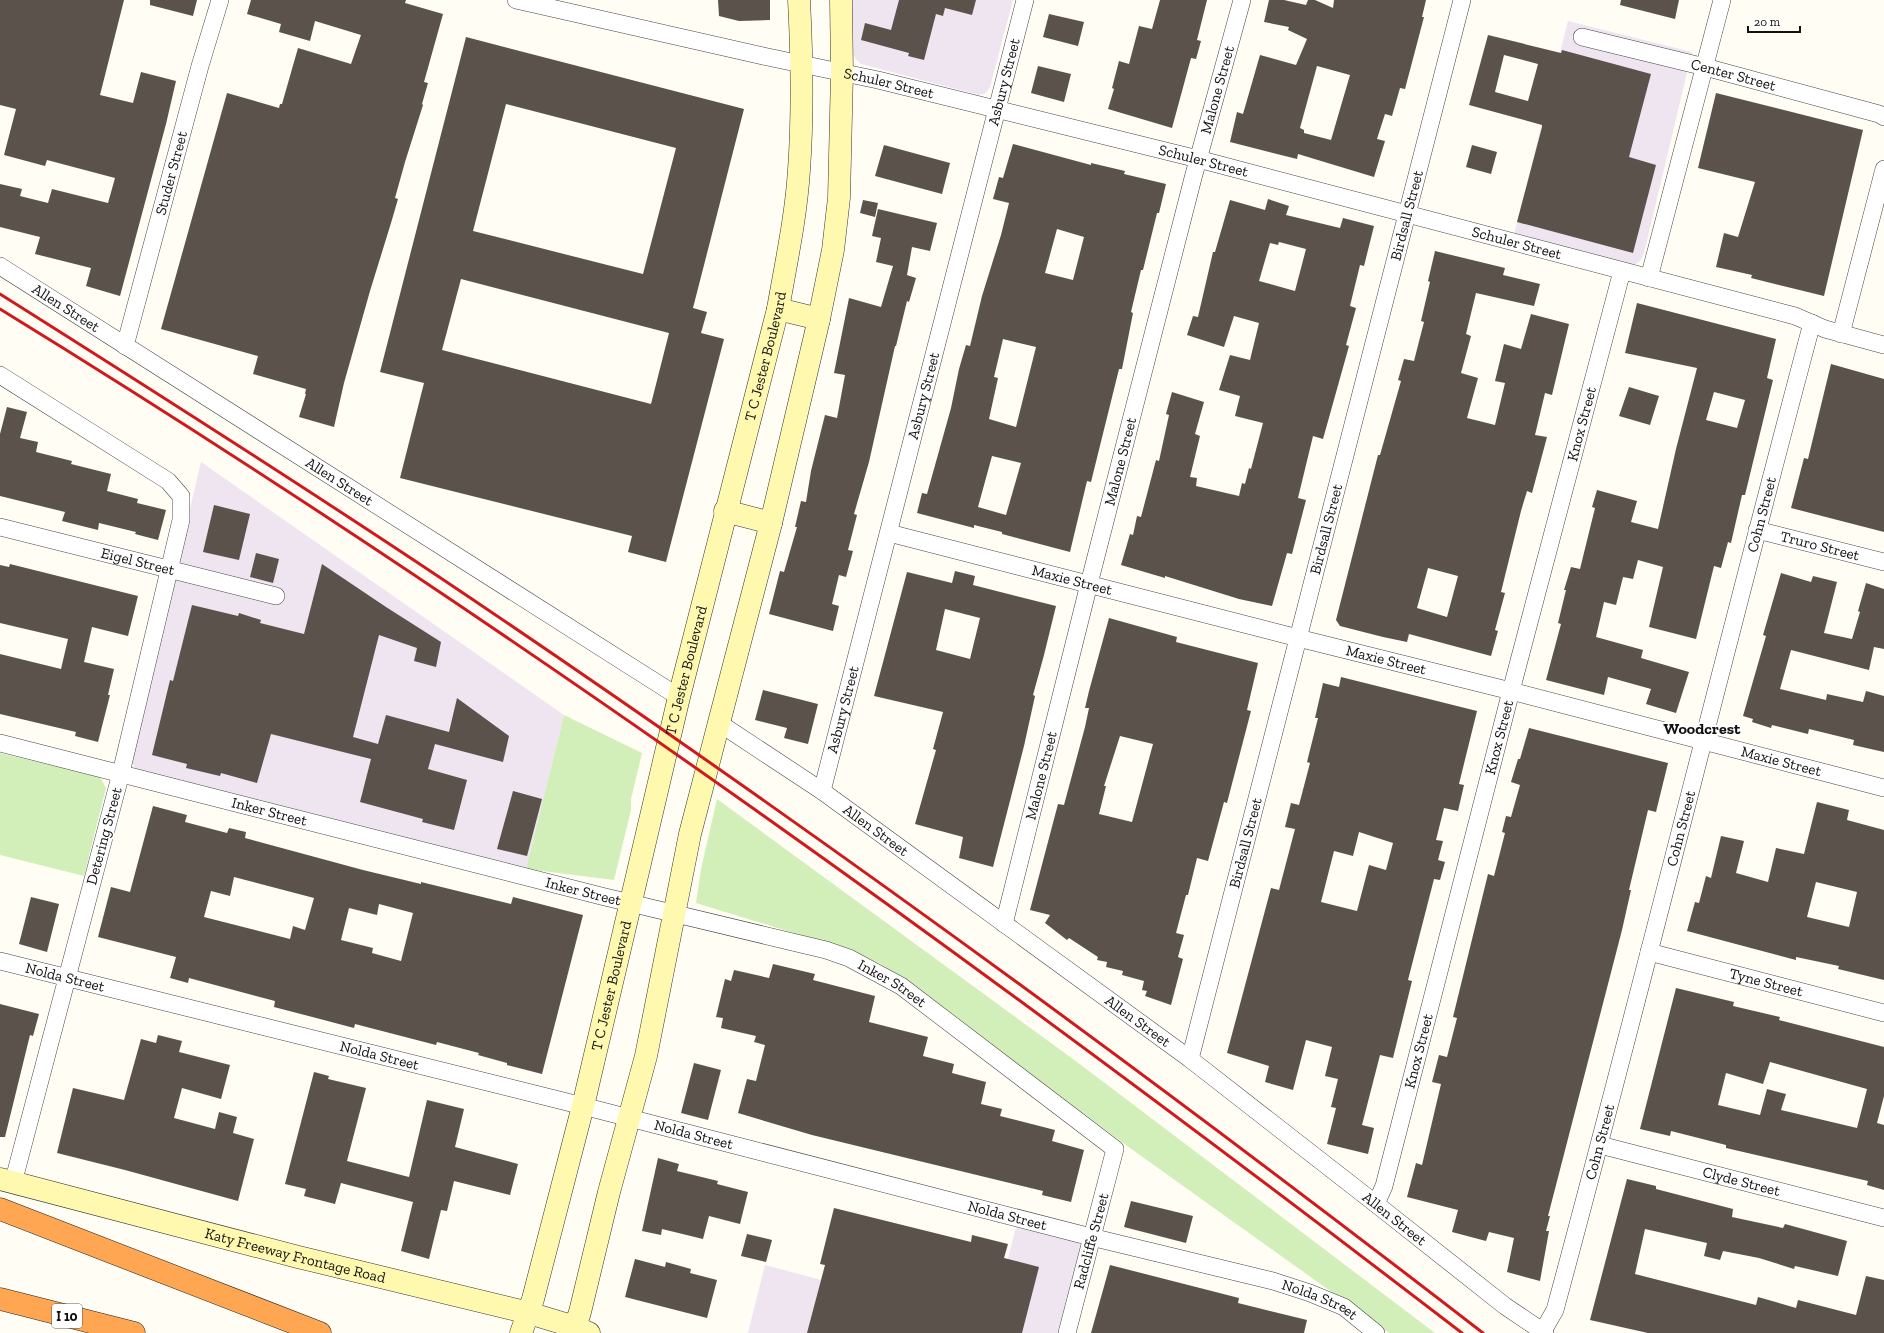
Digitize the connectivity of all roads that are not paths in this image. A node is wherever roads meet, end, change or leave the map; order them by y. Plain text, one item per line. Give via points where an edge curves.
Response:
1 (220, 0) edge
2 (516, 0) edge
3 (800, 0) edge
4 (841, 0) edge
5 (1025, 0) edge
6 (1242, 0) edge
7 (1462, 0) edge
8 (1722, 0) edge
9 (1582, 37) dead end
10 (802, 64) junction
11 (1705, 67) junction
12 (842, 73) junction
13 (997, 110) junction
14 (1884, 117) edge
15 (1198, 159) junction
16 (1884, 169) edge
17 (1407, 215) junction
18 (0, 266) edge
19 (1622, 271) junction
20 (1649, 278) junction
21 (778, 309) junction
22 (819, 319) junction
23 (1812, 323) junction
24 (1841, 334) junction
25 (1884, 345) edge
26 (125, 346) junction
27 (0, 376) edge
28 (726, 511) junction
29 (771, 523) junction
30 (0, 527) edge
31 (1757, 530) junction
32 (889, 533) junction
33 (1884, 562) edge
34 (169, 569) junction
35 (1089, 584) junction
36 (276, 596) dead end
37 (1298, 638) junction
38 (1511, 691) junction
39 (679, 697) junction
40 (719, 723) junction
41 (1703, 741) junction
42 (0, 743) edge
43 (121, 773) junction
44 (1884, 788) edge
45 (822, 791) junction
46 (630, 903) junction
47 (674, 913) junction
48 (1004, 924) junction
49 (1649, 952) junction
50 (0, 961) edge
51 (66, 978) junction
52 (1884, 1013) edge
53 (1190, 1059) junction
54 (582, 1106) junction
55 (629, 1118) junction
56 (1600, 1145) junction
57 (1115, 1149) joint
58 (7, 1181) edge
59 (1376, 1204) junction
60 (0, 1209) edge
61 (1884, 1218) edge
62 (1091, 1237) junction
63 (0, 1299) edge
64 (529, 1313) junction
65 (579, 1331) edge
66 (1544, 1332) edge
67 (134, 1333) edge
68 (320, 1333) edge
69 (521, 1333) edge
70 (1067, 1333) edge
71 (1376, 1333) edge

1 - 26 street, Studer Street
2 - 10 street, Schuler Street
3 - 10 main road, T C Jester Boulevard
4 - 12 main road
5 - 13 street, Asbury Street
6 - 15 street, Malone Street
7 - 17 street, Birdsall Street
8 - 11 street
9 - 11 street, Center Street
10 - 12 street, Schuler Street
10 - 21 main road, T C Jester Boulevard via 799,171 790,244
11 - 14 street, Center Street
11 - 20 street
12 - 13 street, Schuler Street
12 - 22 main road via 839,198 833,250
13 - 15 street, Schuler Street
13 - 32 street, Asbury Street
15 - 17 street, Schuler Street
15 - 35 street, Malone Street
16 - 24 street
17 - 19 street, Schuler Street
17 - 37 street, Birdsall Street
18 - 26 street, Allen Street
19 - 20 street, Schuler Street
19 - 38 street, Knox Street
20 - 23 street, Schuler Street via 1795,316
21 - 22 main road
21 - 28 main road, T C Jester Boulevard
22 - 29 main road
23 - 24 street, Schuler Street
23 - 31 street, Cohn Street
24 - 25 street, Schuler Street
26 - 39 street, Allen Street
27 - 34 street, Detering Street via 168,481 176,490 181,496 181,520
28 - 29 main road
28 - 39 main road, T C Jester Boulevard
29 - 40 main road
30 - 34 street, Eigel Street
31 - 33 street, Truro Street
31 - 41 street, Cohn Street
32 - 35 street, Maxie Street
32 - 45 street, Asbury Street
34 - 36 street, Eigel Street
34 - 43 street, Detering Street
35 - 37 street, Maxie Street
35 - 48 street, Malone Street
37 - 38 street, Maxie Street
37 - 53 street, Birdsall Street
38 - 41 street, Maxie Street
38 - 59 street, Knox Street via 1384,1186
39 - 46 main road, T C Jester Boulevard
40 - 45 street, Allen Street
40 - 47 main road via 690,834
41 - 44 street, Maxie Street
41 - 49 street, Cohn Street
42 - 43 street, Inker Street
43 - 46 street, Inker Street
43 - 51 street, Detering Street
45 - 48 street, Allen Street
46 - 47 street, Inker Street
46 - 54 main road, T C Jester Boulevard
47 - 55 main road via 646,1056
47 - 57 street, Inker Street via 826,950 856,962 901,986
48 - 53 street, Allen Street
49 - 52 street, Tyne Street
49 - 56 street, Cohn Street
50 - 51 street, Nolda Street
51 - 54 street, Nolda Street
51 - 58 street, Detering Street
53 - 59 street, Allen Street
54 - 55 street, Nolda Street
54 - 64 main road, T C Jester Boulevard
55 - 62 street, Nolda Street
55 - 65 main road
56 - 61 street, Clyde Street
56 - 66 street, Cohn Street via 1555,1310
57 - 62 street, Radcliffe Street
58 - 64 main road, Katy Freeway Frontage Road via 298,1257
59 - 66 street, Allen Street via 1505,1306
60 - 68 highway
62 - 70 street, Radcliffe Street
62 - 71 street, Nolda Street via 1273,1281 1310,1293 1344,1307
63 - 67 highway, I 10
64 - 65 main road, Katy Freeway Frontage Road
64 - 69 main road, T C Jester Boulevard

